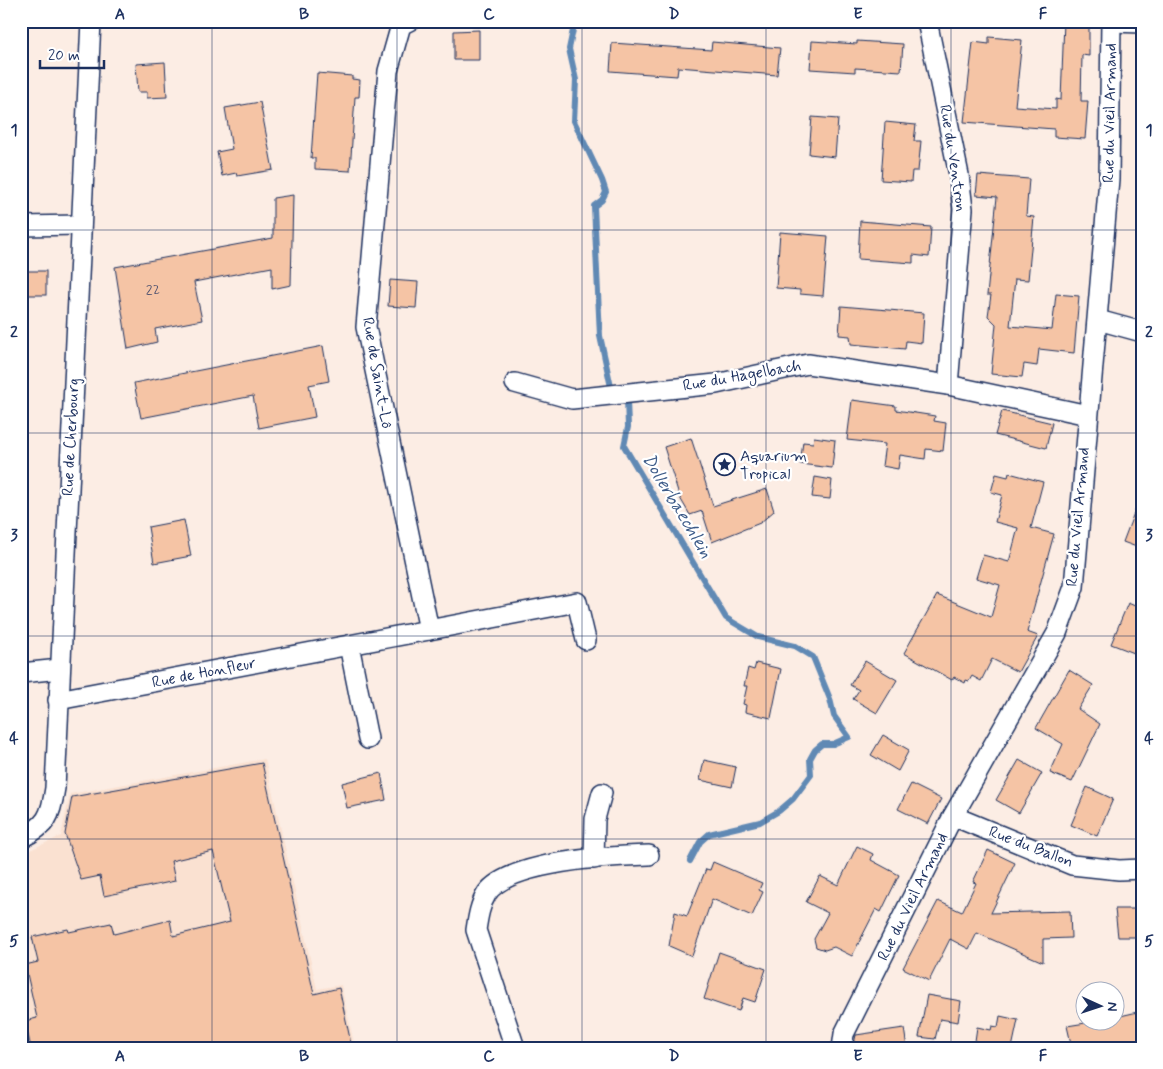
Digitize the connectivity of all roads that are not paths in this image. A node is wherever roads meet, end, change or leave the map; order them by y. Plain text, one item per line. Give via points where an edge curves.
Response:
1 (91, 21) edge
2 (927, 21) edge
3 (403, 22) edge
4 (1111, 22) edge
5 (1142, 23) edge
6 (81, 225) junction
7 (21, 226) edge
8 (1098, 320) junction
9 (1142, 332) edge
10 (515, 383) dead end
11 (948, 385) junction
12 (1088, 415) junction
13 (429, 630) junction
14 (586, 640) dead end
15 (349, 645) junction
16 (60, 670) junction
17 (21, 674) edge
18 (58, 700) junction
19 (368, 739) dead end
20 (602, 793) dead end
21 (953, 816) junction
22 (21, 838) edge
23 (648, 856) dead end
24 (594, 859) junction
25 (1142, 869) edge
26 (515, 1048) edge
27 (842, 1048) edge

1 - 6 street, Rue de Cherbourg
2 - 11 street, Rue du Ventron via 960,175 963,209
3 - 13 street, Rue de Saint-Lô via 388,71 366,327
4 - 5 street
4 - 8 street, Rue du Vieil Armand via 1109,179
6 - 7 street
6 - 16 street, Rue de Cherbourg
8 - 9 street
8 - 12 street, Rue du Vieil Armand
10 - 11 street, Rue du Hagelbach via 572,399 716,384 808,364
11 - 12 street, Rue du Hagelbach
12 - 21 street, Rue du Vieil Armand via 1074,587 1057,633
13 - 14 street, Rue de Honfleur via 577,602
13 - 15 street, Rue de Honfleur
15 - 18 street, Rue de Honfleur
15 - 19 street
16 - 17 street
16 - 18 street, Rue de Cherbourg
18 - 22 street, Rue de Cherbourg via 50,812 41,827
20 - 24 street via 595,819
21 - 25 street, Rue du Ballon via 1072,865
21 - 27 street, Rue du Vieil Armand via 844,1034
23 - 24 street
24 - 26 street via 518,872 502,880 488,893 478,912 476,930

